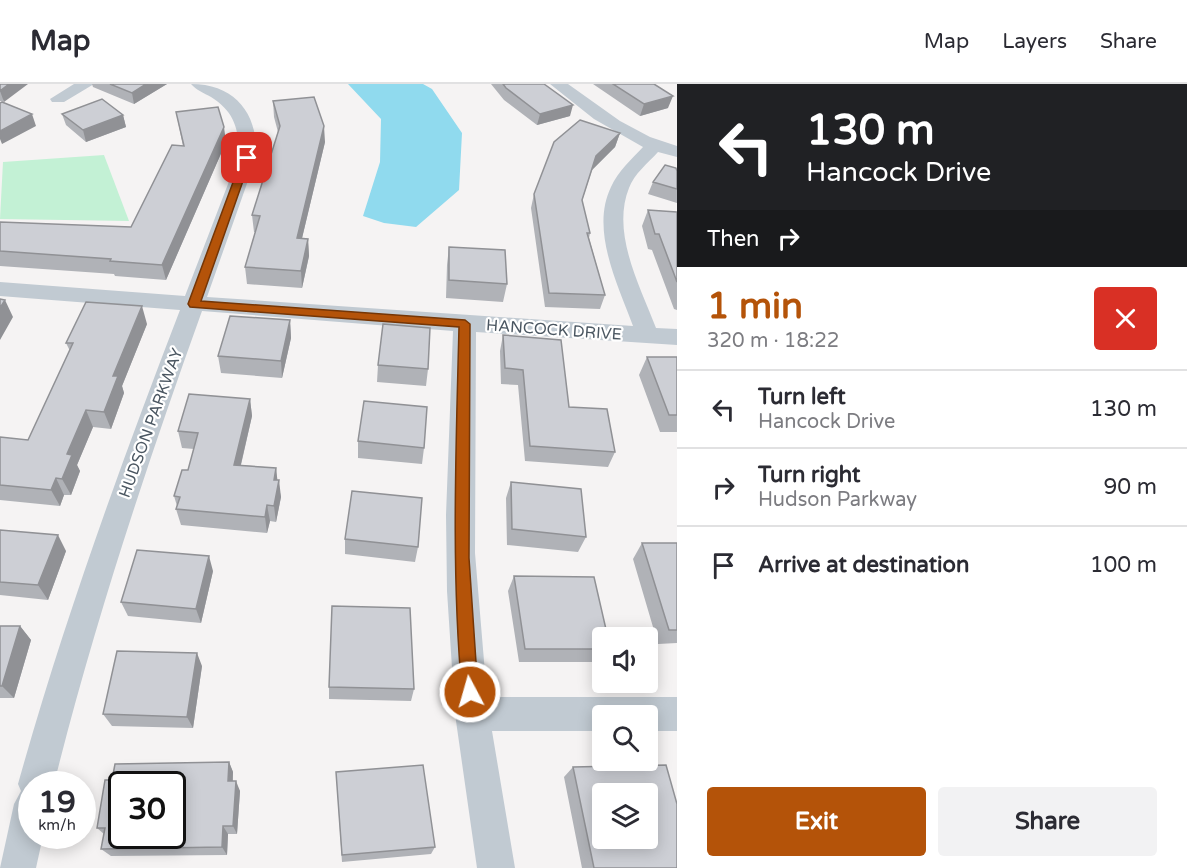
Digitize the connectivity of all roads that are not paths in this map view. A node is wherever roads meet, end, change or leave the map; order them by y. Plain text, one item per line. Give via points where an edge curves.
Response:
1 (86, 84) edge
2 (199, 84) edge
3 (558, 84) edge
4 (58, 99) dead end
5 (654, 146) junction
6 (677, 152) edge
7 (0, 289) edge
8 (194, 304) junction
9 (465, 324) junction
10 (648, 337) junction
11 (677, 337) edge
12 (472, 714) junction
13 (677, 714) edge
14 (39, 771) edge
15 (21, 849) edge
16 (17, 868) edge
17 (496, 868) edge

1 - 4 street
2 - 8 street, HUDSON PARKWAY via 236,109 246,125 249,142 247,158
3 - 5 street via 620,130
5 - 6 street
5 - 10 street via 619,188 613,223
7 - 8 street, HANCOCK DRIVE
8 - 9 street, HANCOCK DRIVE
8 - 14 street, HUDSON PARKWAY via 84,612
9 - 10 street, HANCOCK DRIVE
9 - 12 street via 461,558
10 - 11 street, HANCOCK DRIVE
12 - 13 street
12 - 17 street
15 - 16 street

